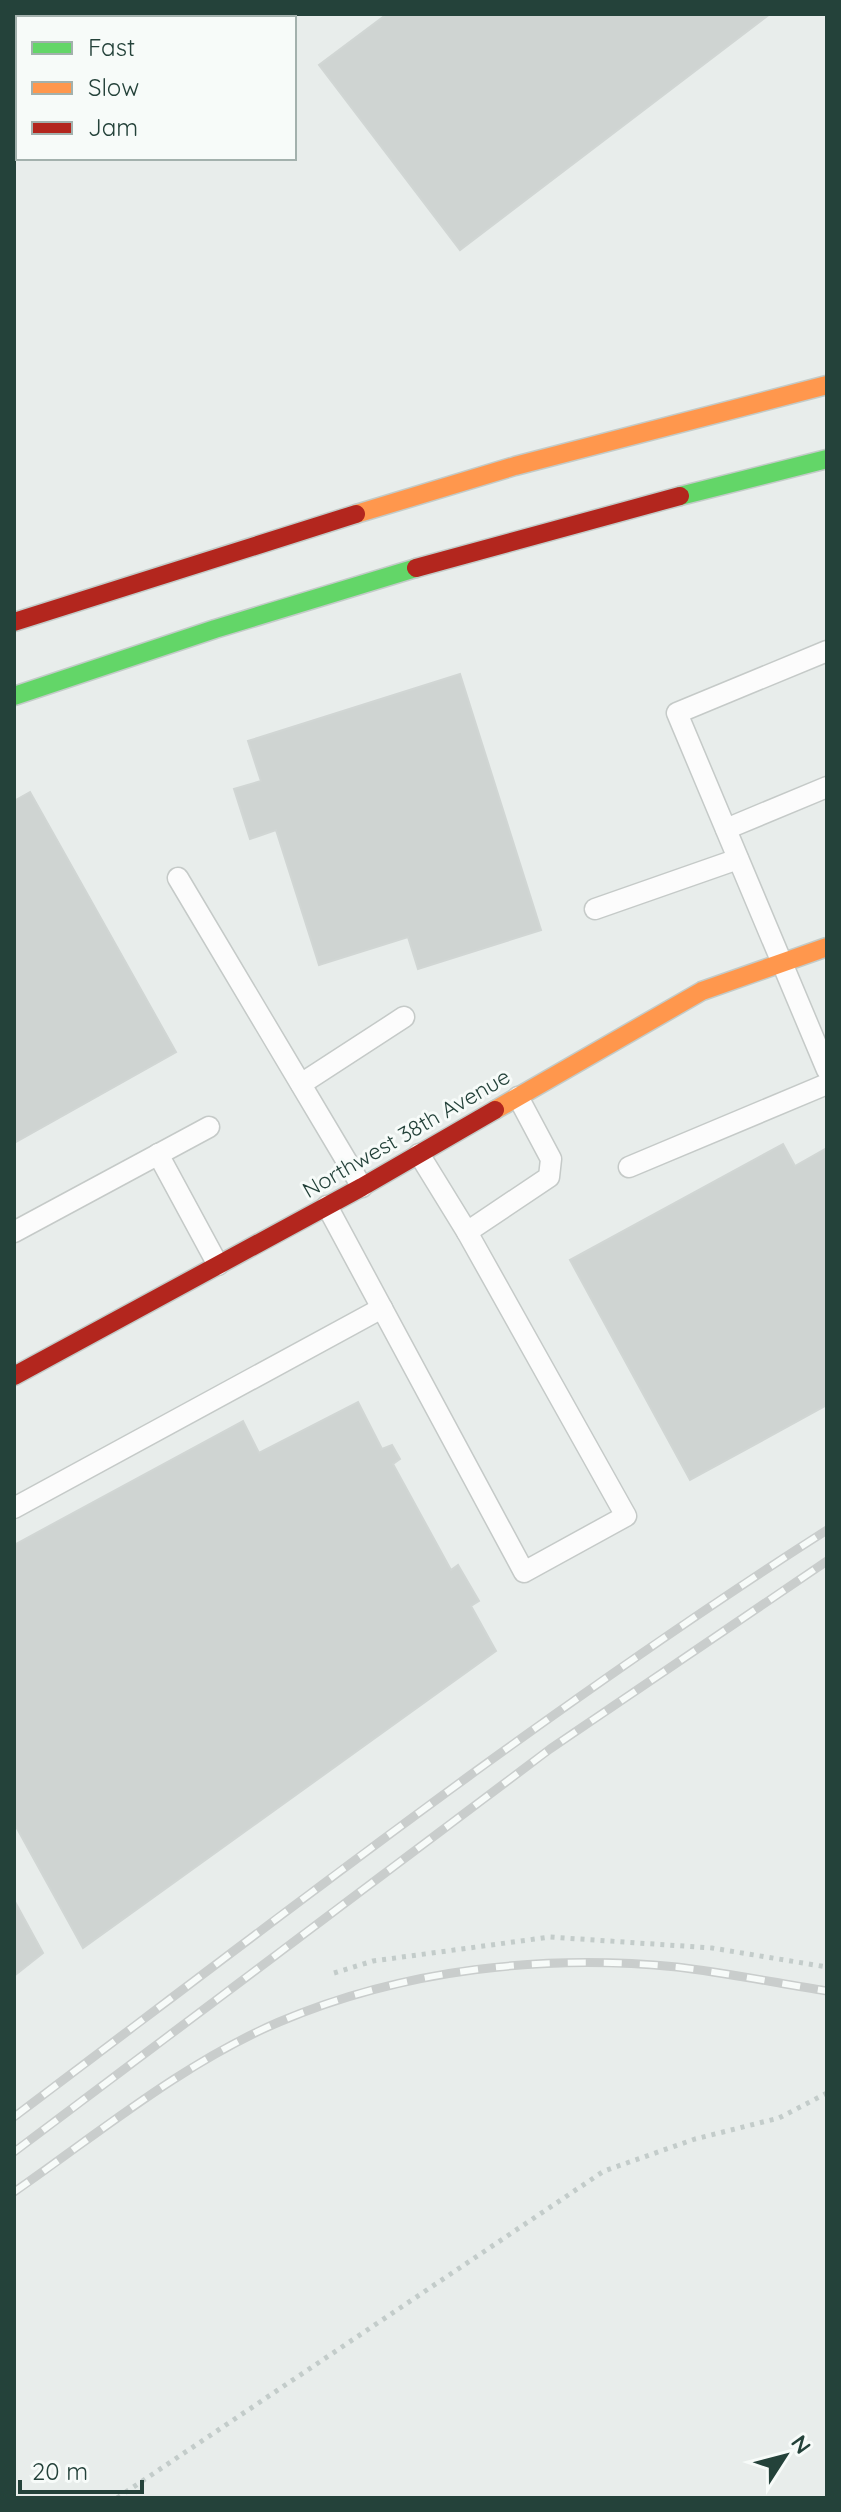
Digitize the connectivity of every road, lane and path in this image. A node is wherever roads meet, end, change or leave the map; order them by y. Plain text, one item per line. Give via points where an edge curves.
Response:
1 (827, 385) edge
2 (827, 459) edge
3 (14, 622) edge
4 (827, 651) edge
5 (14, 696) edge
6 (827, 787) edge
7 (726, 829) junction
8 (738, 859) junction
9 (178, 878) dead end
10 (595, 909) dead end
11 (827, 947) edge
12 (782, 963) junction
13 (404, 1017) dead end
14 (827, 1070) edge
15 (301, 1084) junction
16 (827, 1084) edge
17 (518, 1097) junction
18 (209, 1127) dead end
19 (158, 1154) junction
20 (419, 1154) junction
21 (629, 1167) dead end
22 (362, 1187) junction
23 (327, 1206) junction
24 (14, 1232) edge
25 (467, 1232) junction
26 (218, 1265) junction
27 (382, 1308) junction
28 (14, 1376) edge
29 (14, 1508) edge
30 (827, 1967) edge
31 (334, 1973) dead end
32 (827, 2093) edge
33 (117, 2498) edge

1 - 3 main road via 515,466
2 - 5 main road via 433,564
4 - 7 lane via 677,713
6 - 7 lane
7 - 8 lane
8 - 10 lane
8 - 12 lane
9 - 15 lane
11 - 12 main road, Northwest 38th Avenue
12 - 14 lane
12 - 17 main road, Northwest 38th Avenue via 702,991
13 - 15 lane
15 - 22 lane
16 - 21 lane
17 - 20 main road, Northwest 38th Avenue
17 - 25 lane via 551,1159 549,1177
18 - 19 lane
19 - 24 lane
19 - 26 lane
20 - 22 main road, Northwest 38th Avenue
20 - 25 lane
22 - 23 main road, Northwest 38th Avenue
23 - 26 main road, Northwest 38th Avenue
23 - 27 lane
25 - 27 lane via 626,1516 524,1572
26 - 28 main road, Northwest 38th Avenue
27 - 29 lane
30 - 31 path via 712,1948 550,1937 373,1961
32 - 33 path via 779,2118 695,2139 604,2171

